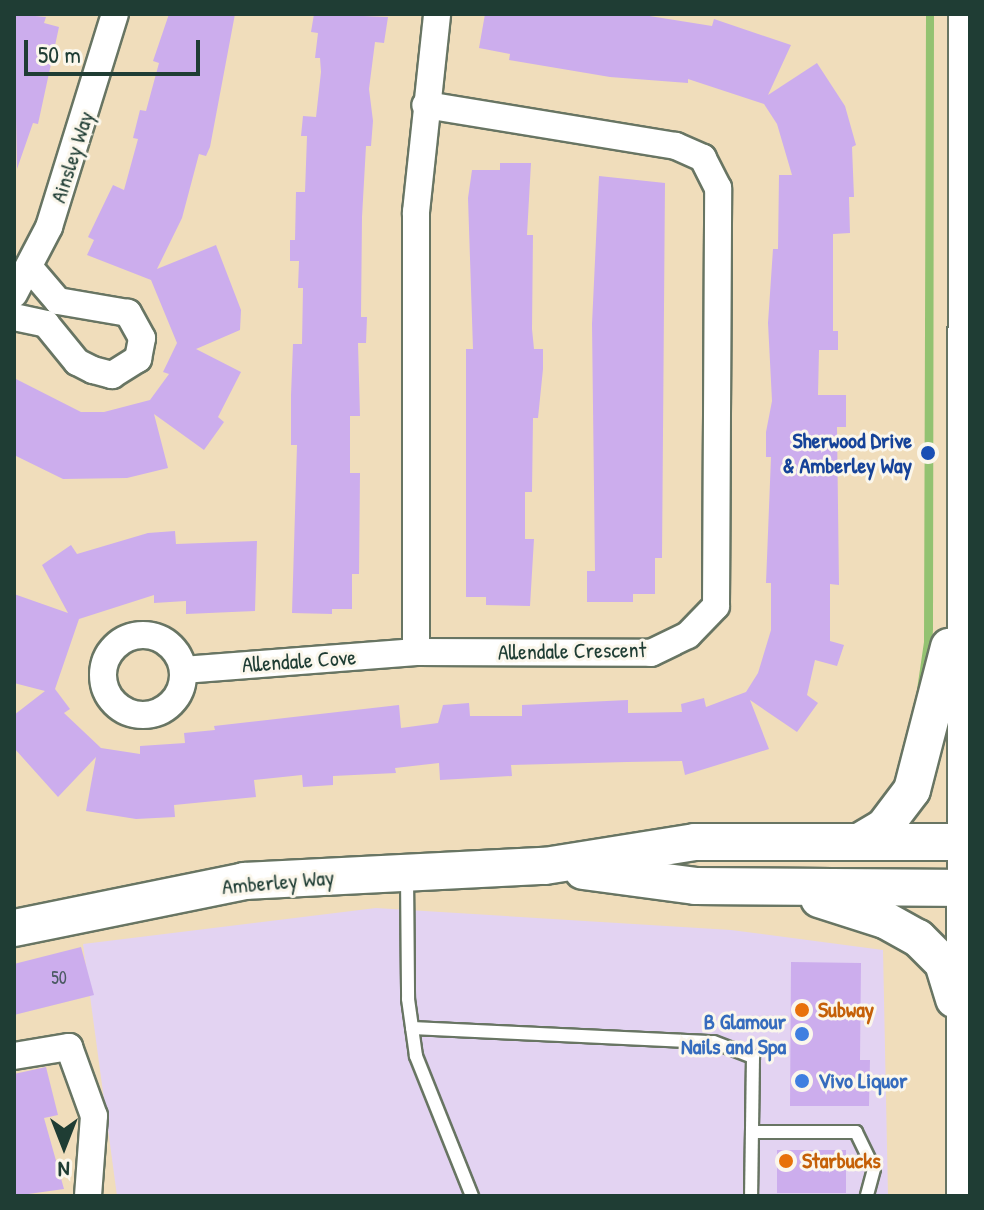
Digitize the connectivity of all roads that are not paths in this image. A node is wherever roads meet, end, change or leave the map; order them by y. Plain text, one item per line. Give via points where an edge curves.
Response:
1 (115, 14) edge
2 (437, 14) edge
3 (967, 14) edge
4 (425, 105) junction
5 (29, 267) junction
6 (14, 294) edge
7 (14, 317) edge
8 (968, 452) edge
9 (966, 535) junction
10 (416, 652) junction
11 (183, 670) dead end
12 (859, 842) junction
13 (966, 842) edge
14 (545, 866) junction
15 (407, 873) junction
16 (766, 887) junction
17 (966, 888) edge
18 (14, 928) edge
19 (412, 1028) junction
20 (965, 1052) junction
21 (14, 1056) edge
22 (752, 1132) junction
23 (88, 1196) edge
24 (472, 1196) edge
25 (751, 1196) edge
26 (867, 1196) edge
27 (965, 1196) edge

1 - 5 street, Ainsley Way via 49,227
2 - 4 street
3 - 8 main road
4 - 10 street via 416,212
4 - 10 street, Allendale Crescent via 676,146 703,158 718,188 716,606 688,635 651,653
5 - 6 street, Ainsley Way
5 - 7 street via 58,301 128,313 142,338 138,359 112,375 93,370 77,362 46,324
8 - 9 main road
9 - 12 main road via 951,636 923,762 900,811
9 - 13 main road
10 - 11 street, Allendale Cove
12 - 13 main road, Amberley Way
12 - 14 main road, Amberley Way via 695,842
13 - 17 main road
14 - 15 main road, Amberley Way
14 - 16 main road, Amberley Way via 695,886
15 - 18 main road, Amberley Way via 244,881
15 - 19 lane
16 - 17 main road, Amberley Way
16 - 20 main road via 885,920 933,950 951,984
17 - 20 main road
19 - 22 lane via 714,1042 753,1057
19 - 24 lane via 430,1100
20 - 27 main road
21 - 23 street via 69,1047 94,1116
22 - 25 lane
22 - 26 lane via 856,1132 874,1169

